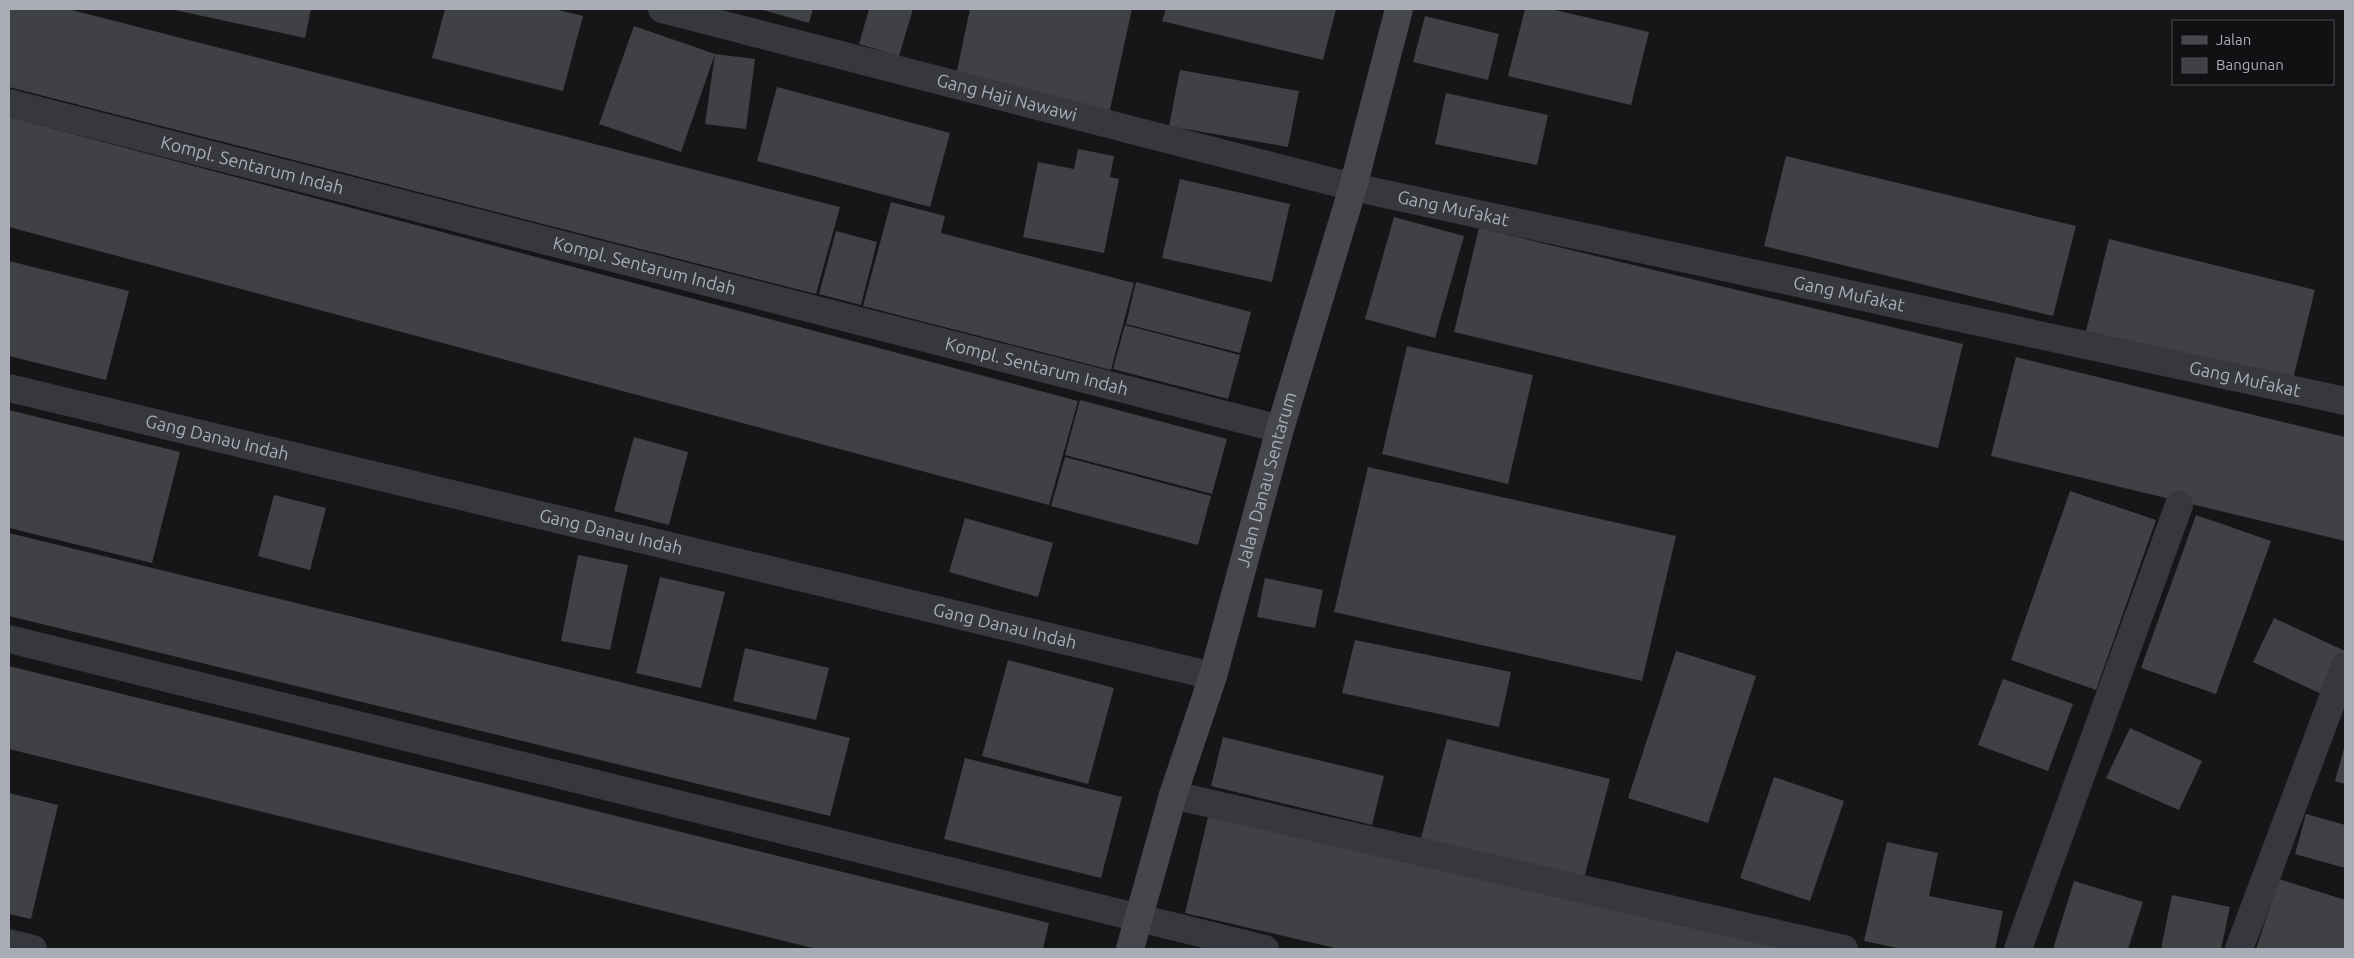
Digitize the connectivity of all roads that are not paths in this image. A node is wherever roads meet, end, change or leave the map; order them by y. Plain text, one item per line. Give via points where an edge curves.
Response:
1 (662, 9) edge
2 (1399, 9) edge
3 (9, 103) edge
4 (1353, 187) junction
5 (9, 388) edge
6 (2345, 401) edge
7 (1280, 430) junction
8 (2179, 505) dead end
9 (9, 639) edge
10 (2345, 666) edge
11 (1213, 676) junction
12 (1173, 795) junction
13 (1138, 919) junction
14 (9, 943) edge
15 (33, 949) edge
16 (1130, 949) edge
17 (1265, 949) edge
18 (1844, 949) edge
19 (2018, 949) edge
20 (2239, 949) edge

1 - 4 street, Gang Haji Nawawi
2 - 4 street, Jalan Danau Sentarum
3 - 7 street, Kompl. Sentarum Indah
4 - 6 street, Gang Mufakat
4 - 7 street, Jalan Danau Sentarum
5 - 11 street, Gang Danau Indah
7 - 11 street, Jalan Danau Sentarum
8 - 19 street
9 - 13 street
10 - 20 street
11 - 12 street, Jalan Danau Sentarum
12 - 13 street, Jalan Danau Sentarum
12 - 18 street
13 - 16 street, Jalan Danau Sentarum
13 - 17 street
14 - 15 street

